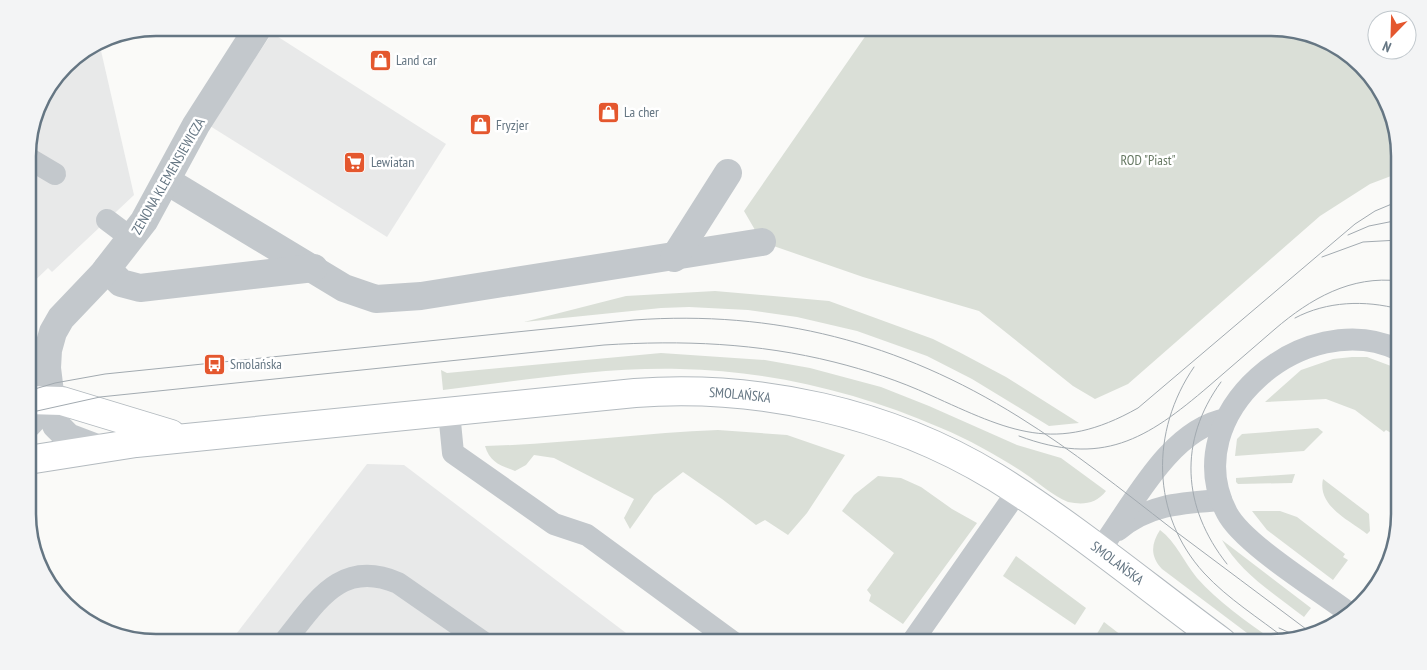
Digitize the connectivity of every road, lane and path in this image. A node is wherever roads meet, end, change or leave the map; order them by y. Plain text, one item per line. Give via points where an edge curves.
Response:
1 (253, 36) edge
2 (37, 163) edge
3 (728, 173) dead end
4 (55, 174) dead end
5 (167, 181) junction
6 (107, 220) dead end
7 (131, 238) junction
8 (762, 242) dead end
9 (674, 258) junction
10 (314, 268) junction
11 (107, 269) junction
12 (1391, 347) edge
13 (39, 400) edge
14 (449, 412) junction
15 (1226, 419) junction
16 (192, 438) junction
17 (97, 448) junction
18 (36, 459) edge
19 (1017, 492) junction
20 (1221, 500) junction
21 (1105, 543) junction
22 (1344, 609) edge
23 (721, 633) edge
24 (918, 633) edge
25 (1211, 633) edge
26 (291, 634) edge
27 (471, 634) edge

1 - 5 street, ZENONA KLEMENSIEWICZA via 196,125
2 - 4 lane
3 - 9 street
5 - 7 street, ZENONA KLEMENSIEWICZA
5 - 10 street
6 - 7 lane
7 - 11 street, ZENONA KLEMENSIEWICZA
8 - 9 street
9 - 10 street via 389,300 354,292
10 - 11 street via 140,288 121,283
11 - 13 street, ZENONA KLEMENSIEWICZA via 61,318 53,332
12 - 15 lane via 1357,339 1306,347 1264,372 1246,390
13 - 16 street via 84,406
13 - 17 street, ZENONA KLEMENSIEWICZA via 62,432 74,441
14 - 16 street, SMOLAŃSKA
14 - 19 street, SMOLAŃSKA via 669,391 763,396 880,424 953,454
14 - 23 lane via 453,453 554,524 587,534
15 - 20 lane via 1216,460
15 - 21 lane via 1209,423 1185,438 1138,493
16 - 17 street, SMOLAŃSKA
17 - 18 street, SMOLAŃSKA
19 - 21 street, SMOLAŃSKA
19 - 24 lane
20 - 21 lane via 1155,508 1131,520
20 - 22 lane via 1232,523 1243,534
21 - 25 street, SMOLAŃSKA
26 - 27 lane via 325,592 347,579 371,575 384,576 398,583

